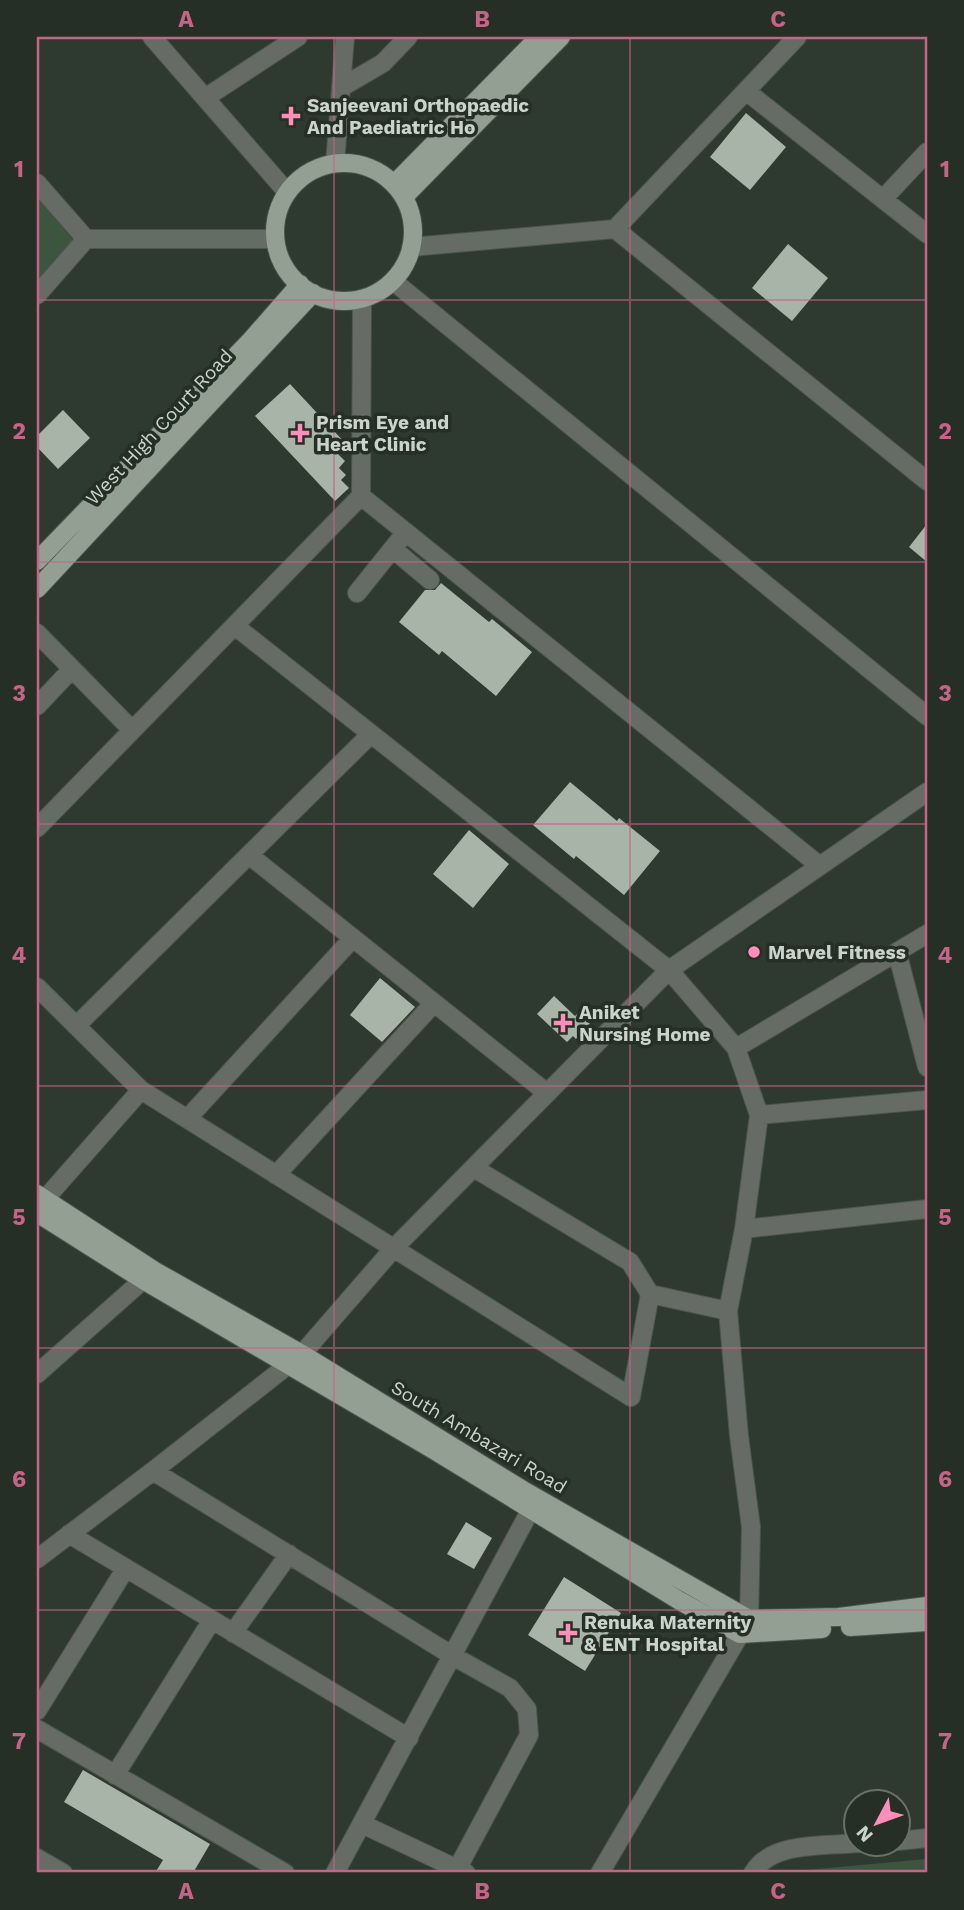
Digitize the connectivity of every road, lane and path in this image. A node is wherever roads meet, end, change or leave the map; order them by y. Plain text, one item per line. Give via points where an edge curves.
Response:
1 (152, 37) edge
2 (299, 37) edge
3 (345, 37) edge
4 (408, 37) edge
5 (539, 37) edge
6 (561, 37) edge
7 (797, 37) edge
8 (342, 87) junction
9 (746, 91) junction
10 (205, 98) junction
11 (927, 152) edge
12 (335, 163) junction
13 (37, 183) edge
14 (399, 191) junction
15 (287, 192) junction
16 (883, 199) junction
17 (615, 229) junction
18 (927, 234) edge
19 (86, 239) junction
20 (275, 239) junction
21 (411, 247) junction
22 (393, 281) junction
23 (306, 289) junction
24 (37, 295) edge
25 (362, 299) junction
26 (927, 481) edge
27 (361, 496) junction
28 (406, 532) junction
29 (393, 549) junction
30 (37, 561) edge
31 (430, 580) dead end
32 (37, 589) edge
33 (358, 593) dead end
34 (235, 626) junction
35 (37, 633) edge
36 (72, 670) junction
37 (37, 706) edge
38 (927, 716) edge
39 (132, 730) junction
40 (371, 734) junction
41 (927, 792) edge
42 (37, 828) edge
43 (249, 855) junction
44 (820, 866) junction
45 (927, 934) edge
46 (353, 938) junction
47 (897, 952) junction
48 (669, 970) junction
49 (37, 987) edge
50 (434, 1003) junction
51 (76, 1026) junction
52 (736, 1048) junction
53 (927, 1067) edge
54 (141, 1090) junction
55 (547, 1093) junction
56 (927, 1100) edge
57 (759, 1115) junction
58 (187, 1119) junction
59 (474, 1168) junction
60 (276, 1175) junction
61 (39, 1202) edge
62 (927, 1209) edge
63 (744, 1229) junction
64 (394, 1248) junction
65 (143, 1280) junction
66 (650, 1294) junction
67 (728, 1311) junction
68 (295, 1359) junction
69 (37, 1374) edge
70 (153, 1471) junction
71 (530, 1511) junction
72 (69, 1534) junction
73 (289, 1553) junction
74 (37, 1559) edge
75 (126, 1568) junction
76 (927, 1606) edge
77 (212, 1620) junction
78 (927, 1622) edge
79 (745, 1627) junction
80 (233, 1633) junction
81 (453, 1656) junction
82 (37, 1710) edge
83 (37, 1729) edge
84 (409, 1738) junction
85 (115, 1775) junction
86 (362, 1824) junction
87 (842, 1845) edge
88 (459, 1872) edge
89 (285, 1873) edge
90 (335, 1873) edge
91 (600, 1873) edge
92 (753, 1873) edge

1 - 10 street
2 - 10 street
3 - 8 street
4 - 8 street via 383,63
5 - 14 main road
6 - 14 main road
7 - 9 street
8 - 12 street
9 - 16 street
9 - 17 street
10 - 15 street
11 - 16 street
12 - 14 main road via 357,163 377,171
12 - 15 main road via 308,173
13 - 19 street
14 - 21 main road via 410,213
15 - 20 main road via 279,206
16 - 18 street
17 - 21 street
17 - 26 street
19 - 20 street
19 - 24 street
20 - 23 main road via 288,271
21 - 22 main road
22 - 25 main road
22 - 38 street
23 - 25 main road via 328,299
23 - 30 main road
23 - 32 main road, West High Court Road
25 - 27 street
27 - 28 street
27 - 34 street
28 - 29 street
28 - 44 street
29 - 31 street
29 - 33 street
34 - 39 street
34 - 40 street
35 - 36 street
36 - 37 street
36 - 39 street
39 - 42 street
40 - 43 street
40 - 48 street
41 - 44 street
43 - 46 street
43 - 51 street
44 - 48 street
45 - 47 street
46 - 50 street
46 - 58 street
47 - 52 street
47 - 53 street
48 - 52 street
48 - 55 street
49 - 51 street
50 - 55 street
50 - 60 street
51 - 54 street
52 - 57 street
54 - 58 street
54 - 61 street
55 - 59 street
56 - 57 street
57 - 63 street
58 - 60 street
59 - 64 street
59 - 66 street via 630,1262
60 - 64 street
61 - 65 main road, South Ambazari Road
61 - 68 main road, South Ambazari Road
62 - 63 street
63 - 67 street
64 - 66 street via 631,1397
64 - 68 street
65 - 68 main road, South Ambazari Road
65 - 69 street
66 - 67 street
67 - 79 street via 751,1527
68 - 70 street
68 - 71 main road, South Ambazari Road
68 - 79 main road, South Ambazari Road via 523,1490
70 - 72 street
70 - 73 street
71 - 79 main road, South Ambazari Road
71 - 81 street
72 - 74 street
72 - 75 street
73 - 80 street
73 - 81 street
75 - 77 street
75 - 82 street
76 - 79 main road
77 - 80 street
77 - 85 street
78 - 79 main road
79 - 91 street
80 - 84 street
81 - 84 street
81 - 88 street via 510,1688 527,1709 528,1735
83 - 85 street
84 - 86 street
85 - 89 street
86 - 88 street
86 - 90 street
87 - 92 street via 780,1850 758,1863

